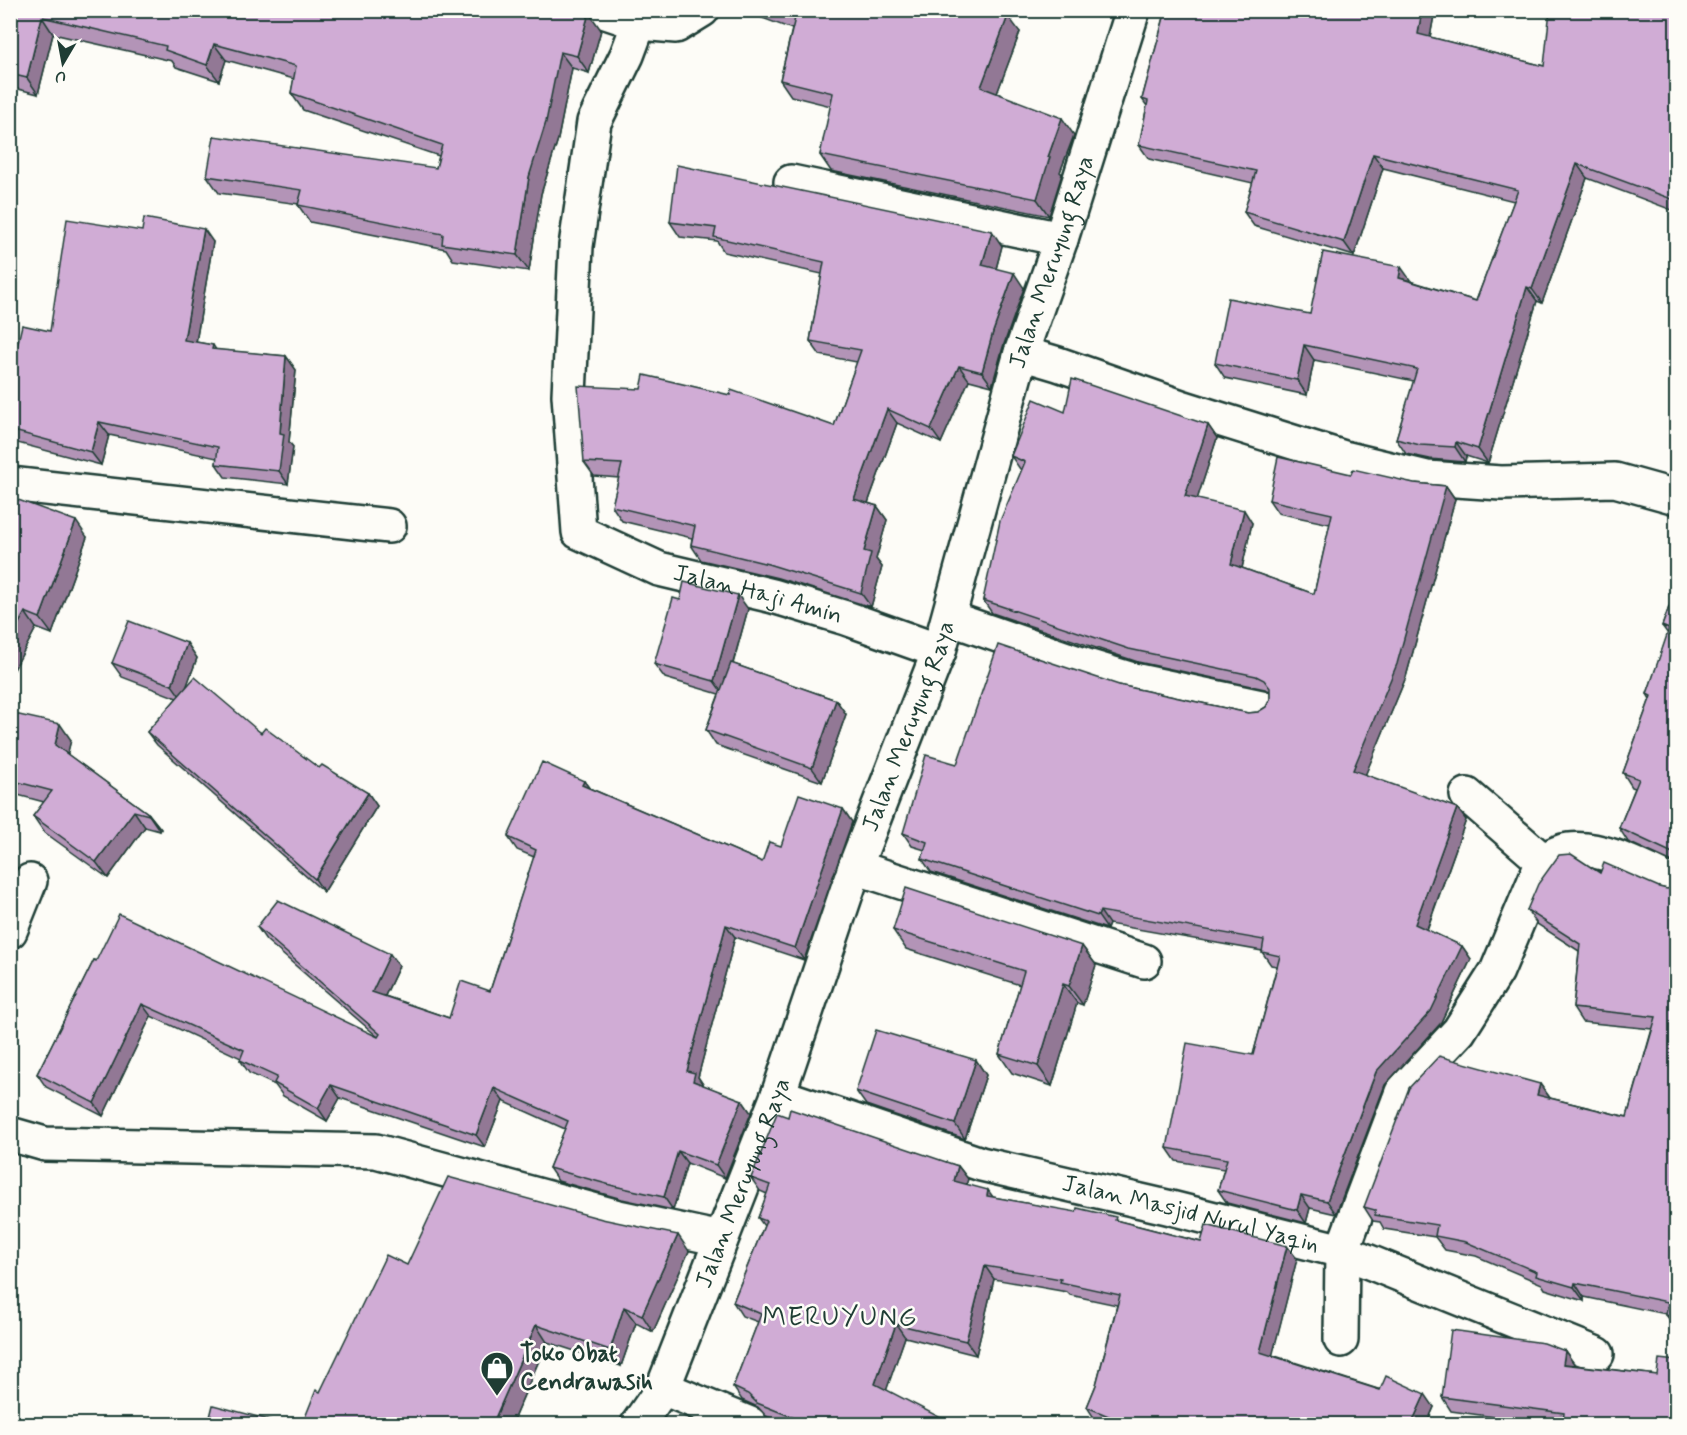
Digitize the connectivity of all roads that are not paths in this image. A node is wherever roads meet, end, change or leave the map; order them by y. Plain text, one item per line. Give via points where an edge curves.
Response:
1 (600, 10) edge
2 (702, 10) edge
3 (1132, 10) edge
4 (639, 23) junction
5 (791, 182) dead end
6 (1061, 239) junction
7 (1021, 353) junction
8 (10, 484) edge
9 (1677, 497) edge
10 (389, 526) dead end
11 (948, 618) junction
12 (939, 651) junction
13 (1261, 707) edge
14 (1467, 795) dead end
15 (1544, 861) junction
16 (855, 867) junction
17 (30, 881) dead end
18 (1677, 884) edge
19 (10, 931) edge
20 (1144, 961) dead end
21 (778, 1095) junction
22 (10, 1134) edge
23 (721, 1239) junction
24 (1342, 1251) junction
25 (1341, 1340) dead end
26 (1597, 1354) dead end
27 (663, 1388) junction
28 (638, 1425) edge
29 (750, 1425) edge

1 - 4 street
2 - 4 street via 676,26
3 - 6 street, Jalan Meruyung Raya
4 - 12 street, Jalan Haji Amin via 594,122 576,246 569,394 579,532 659,569 773,596
5 - 6 street
6 - 7 street, Jalan Meruyung Raya
7 - 9 street via 1344,458 1427,478 1501,483 1615,480
7 - 11 street, Jalan Meruyung Raya
8 - 10 street
11 - 12 street, Jalan Meruyung Raya
11 - 13 street via 1133,680
12 - 16 street, Jalan Meruyung Raya
14 - 15 street
15 - 18 street via 1570,850 1592,851
15 - 24 street via 1497,971 1460,1030 1402,1092
16 - 20 street
16 - 21 street, Jalan Meruyung Raya
17 - 19 street
21 - 23 street, Jalan Meruyung Raya
21 - 24 street, Jalan Masjid Nurul Yaqin via 981,1164
22 - 23 street via 45,1144 376,1151 618,1217
23 - 27 street, Jalan Meruyung Raya
24 - 25 street
24 - 26 street, Jalan Masjid Nurul Yaqin
27 - 28 street, Jalan Meruyung Raya
27 - 29 street

